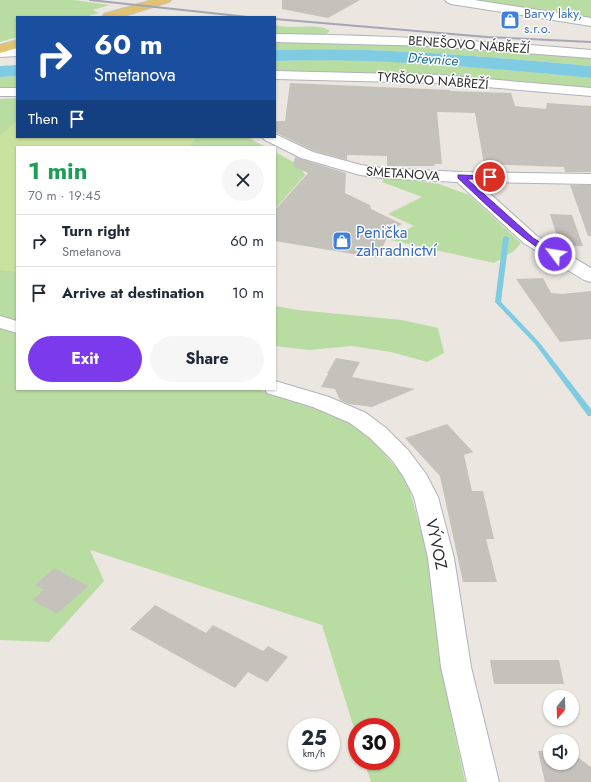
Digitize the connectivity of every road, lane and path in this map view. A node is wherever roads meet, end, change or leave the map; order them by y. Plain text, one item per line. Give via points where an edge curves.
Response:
1 (165, 0) edge
2 (451, 0) edge
3 (111, 16) edge
4 (591, 22) edge
5 (276, 38) edge
6 (16, 44) edge
7 (0, 48) edge
8 (0, 52) edge
9 (16, 52) edge
10 (591, 54) edge
11 (276, 75) edge
12 (0, 92) edge
13 (16, 92) edge
14 (591, 92) edge
15 (272, 138) edge
16 (461, 177) junction
17 (591, 179) edge
18 (591, 276) edge
19 (0, 322) edge
20 (16, 326) edge
21 (276, 388) edge
22 (482, 782) edge

1 - 3 main road
2 - 4 street
5 - 10 street, BENEŠOVO NÁBŘEŽÍ via 445,42
6 - 7 main road
8 - 9 street
11 - 14 street, TYRŠOVO NÁBŘEŽÍ via 320,74 439,79
12 - 13 street
15 - 16 street, SMETANOVA via 307,155 360,170
16 - 17 street, SMETANOVA
16 - 18 street via 531,240
19 - 20 street
21 - 22 street, VÝVOZ via 321,402 358,418 400,455 423,491 441,558 456,667

